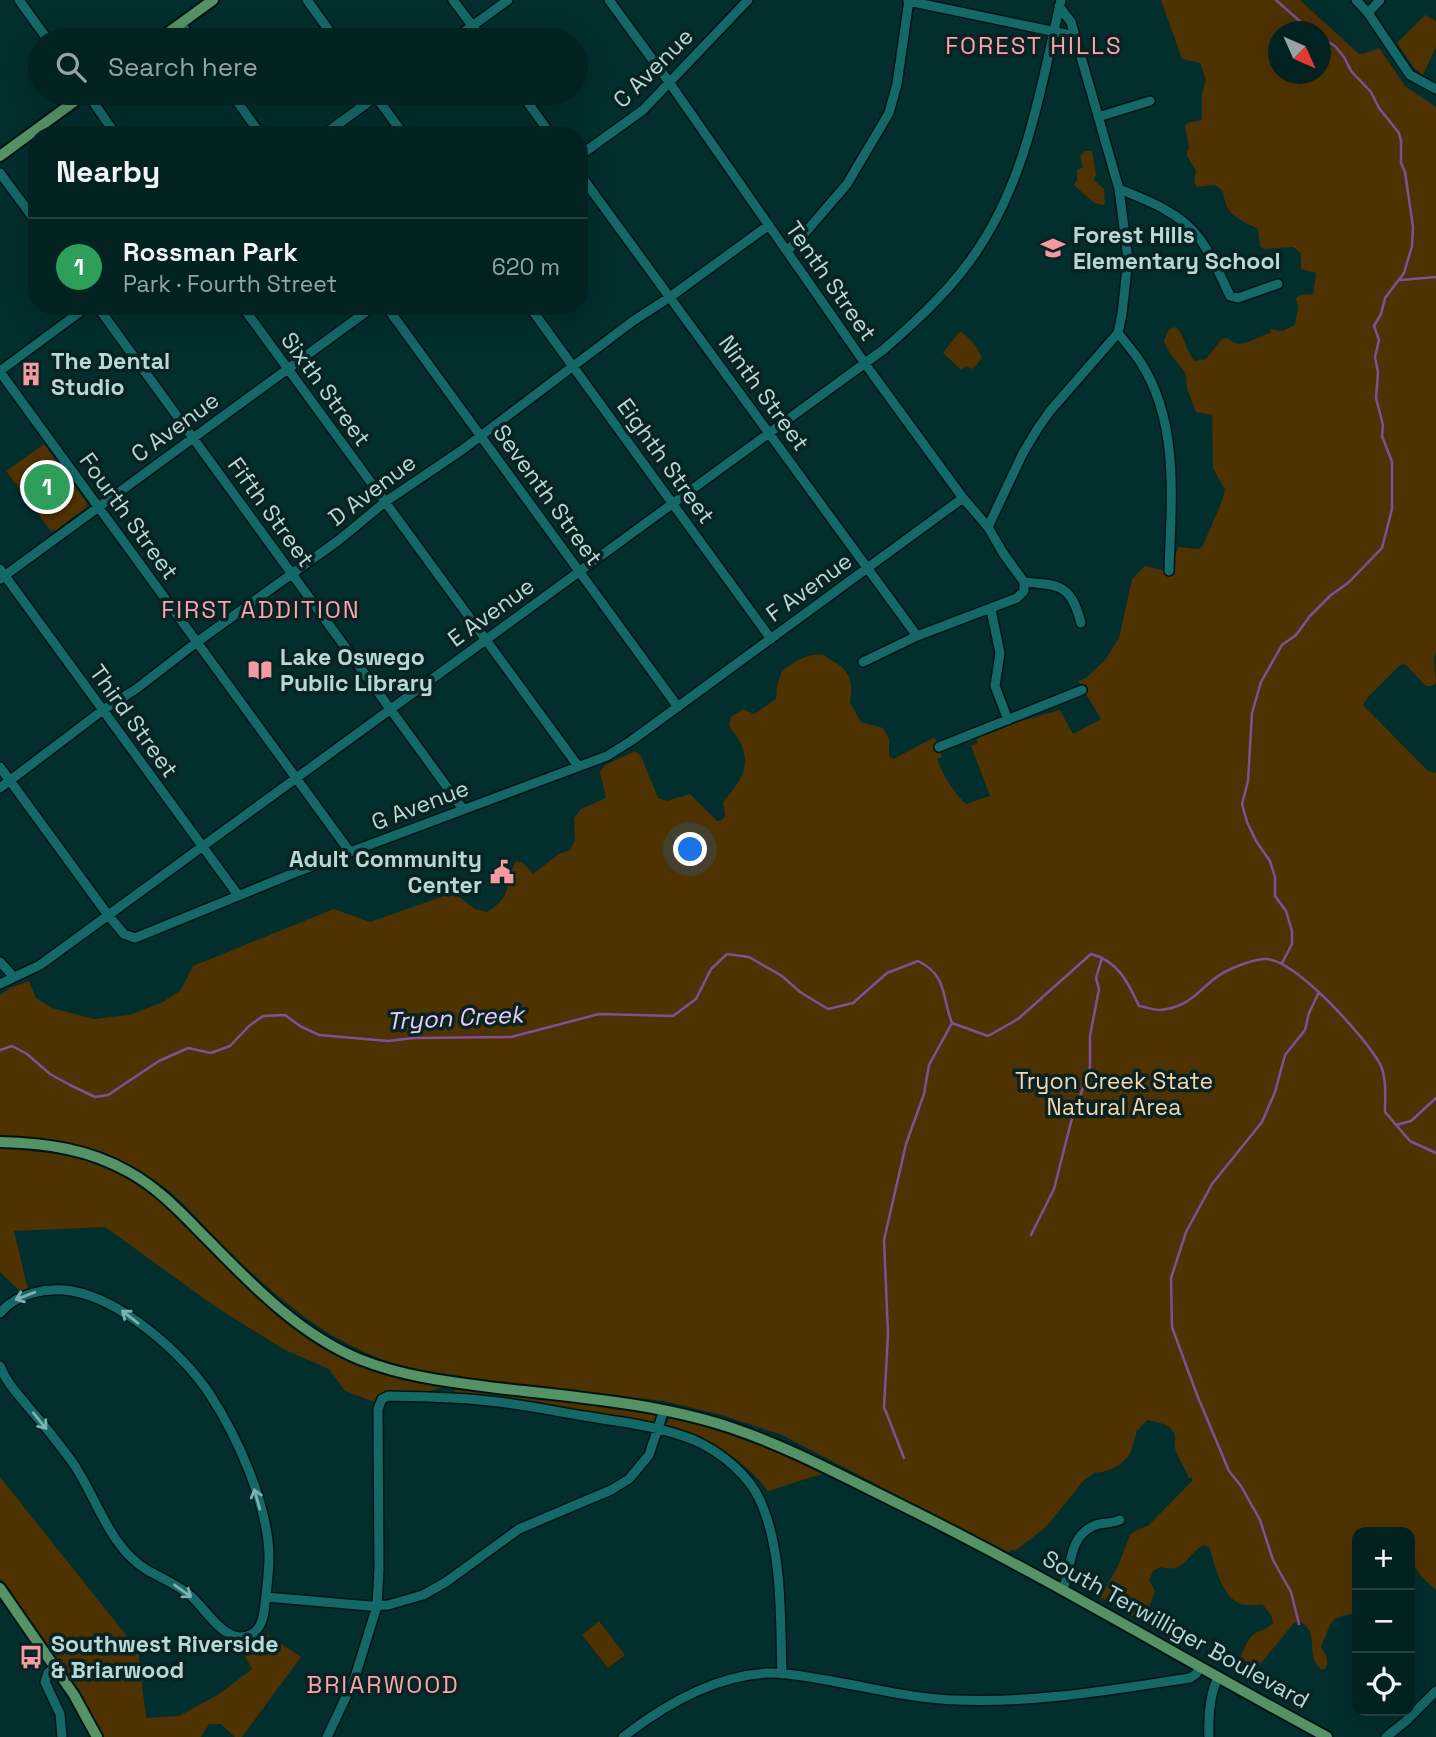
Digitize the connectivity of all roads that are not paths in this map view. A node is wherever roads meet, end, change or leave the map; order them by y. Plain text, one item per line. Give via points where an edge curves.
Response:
1 (19, 0) edge
2 (213, 0) edge
3 (307, 0) edge
4 (453, 0) edge
5 (508, 0) edge
6 (608, 0) edge
7 (748, 0) edge
8 (1356, 0) edge
9 (1380, 0) edge
10 (908, 1) edge
11 (1060, 3) edge
12 (1368, 13) junction
13 (181, 24) junction
14 (472, 26) junction
15 (39, 28) edge
16 (175, 28) edge
17 (184, 28) edge
18 (327, 28) edge
19 (469, 28) edge
20 (1052, 32) junction
21 (1077, 42) junction
22 (669, 82) junction
23 (1436, 89) edge
24 (1150, 101) dead end
25 (70, 105) edge
26 (95, 105) edge
27 (240, 105) edge
28 (363, 105) edge
29 (384, 105) edge
30 (530, 105) edge
31 (1098, 117) junction
32 (41, 126) edge
33 (110, 126) edge
34 (255, 126) edge
35 (335, 126) edge
36 (398, 126) edge
37 (545, 126) edge
38 (28, 135) edge
39 (588, 150) edge
40 (0, 156) edge
41 (0, 173) edge
42 (588, 185) edge
43 (1119, 189) junction
44 (28, 211) edge
45 (769, 225) junction
46 (787, 251) junction
47 (1278, 284) dead end
48 (670, 297) junction
49 (76, 315) edge
50 (104, 315) edge
51 (249, 315) edge
52 (362, 315) edge
53 (393, 315) edge
54 (535, 315) edge
55 (1118, 333) junction
56 (865, 362) junction
57 (572, 366) junction
58 (288, 369) junction
59 (0, 371) edge
60 (769, 433) junction
61 (480, 435) junction
62 (193, 438) junction
63 (963, 498) junction
64 (385, 502) junction
65 (672, 503) junction
66 (99, 507) junction
67 (988, 527) junction
68 (868, 568) junction
69 (1169, 570) dead end
70 (579, 571) junction
71 (292, 573) junction
72 (2, 575) edge
73 (1024, 582) junction
74 (991, 610) junction
75 (1081, 623) dead end
76 (917, 636) junction
77 (771, 639) junction
78 (485, 640) junction
79 (197, 642) junction
80 (863, 662) dead end
81 (1082, 690) dead end
82 (678, 707) junction
83 (391, 709) junction
84 (103, 710) junction
85 (1008, 720) junction
86 (939, 747) dead end
87 (578, 766) junction
88 (0, 767) edge
89 (296, 778) junction
90 (10, 780) junction
91 (0, 788) edge
92 (463, 809) junction
93 (202, 846) junction
94 (350, 852) junction
95 (238, 895) junction
96 (108, 915) junction
97 (0, 962) edge
98 (14, 977) junction
99 (0, 984) edge
100 (0, 1142) edge
101 (0, 1313) edge
102 (0, 1366) edge
103 (664, 1410) junction
104 (659, 1429) junction
105 (1120, 1520) dead end
106 (0, 1588) edge
107 (1063, 1589) junction
108 (266, 1597) junction
109 (377, 1606) junction
110 (55, 1667) junction
111 (1200, 1667) junction
112 (782, 1674) junction
113 (1218, 1677) junction
114 (1436, 1691) edge
115 (62, 1737) edge
116 (97, 1737) edge
117 (327, 1737) edge
118 (623, 1737) edge
119 (1209, 1737) edge
120 (1326, 1737) edge
121 (1386, 1737) edge

1 - 15 street
2 - 13 main road
3 - 18 street
4 - 14 street
5 - 14 street
6 - 22 street, Tenth Street
7 - 22 street, C Avenue
8 - 12 street
9 - 12 street
10 - 20 street
10 - 46 street via 898,84 889,113 847,184
11 - 20 street, E Avenue
11 - 21 street
12 - 23 street via 1410,75
13 - 16 main road
13 - 17 street
14 - 19 street
20 - 21 street
20 - 56 street, E Avenue via 1027,146 984,239 937,300
21 - 31 street
22 - 39 street, C Avenue via 636,116
22 - 45 street, Tenth Street
24 - 31 street
25 - 32 main road
26 - 33 street
27 - 34 street
28 - 35 street
29 - 36 street
30 - 37 street
31 - 43 street
38 - 40 main road
41 - 44 street
42 - 48 street, Ninth Street
43 - 47 street via 1170,212 1188,226 1230,296 1238,298
43 - 55 street via 1128,259
45 - 46 street, Tenth Street
45 - 48 street, D Avenue
46 - 56 street, Tenth Street
48 - 57 street, D Avenue
48 - 60 street, Ninth Street
49 - 59 street
50 - 62 street, Fifth Street
51 - 58 street, Sixth Street
52 - 58 street, C Avenue
53 - 61 street, Seventh Street
54 - 57 street, Eighth Street
55 - 67 street via 1038,428
55 - 69 street via 1141,362 1163,417 1171,472
56 - 60 street, E Avenue
56 - 63 street, Tenth Street
57 - 61 street, D Avenue
57 - 65 street, Eighth Street
58 - 62 street, C Avenue
58 - 64 street, Sixth Street
59 - 66 street, Fourth Street
60 - 65 street, E Avenue
60 - 68 street, Ninth Street
61 - 64 street, D Avenue
61 - 70 street, Seventh Street
62 - 66 street, C Avenue
62 - 71 street, Fifth Street
63 - 67 street, Tenth Street
63 - 68 street, F Avenue
64 - 71 street, D Avenue
64 - 78 street, Sixth Street
65 - 70 street, E Avenue
65 - 77 street, Eighth Street
66 - 72 street, C Avenue
66 - 79 street, Fourth Street
67 - 73 street, Tenth Street
68 - 76 street, Ninth Street
68 - 77 street, F Avenue
70 - 78 street, E Avenue
70 - 82 street, Seventh Street
71 - 79 street, D Avenue
71 - 83 street, Fifth Street
72 - 84 street, Third Street
73 - 74 street via 1021,596
73 - 75 street via 1062,588 1075,602
74 - 76 street
74 - 85 street via 1000,653 995,686
76 - 80 street
77 - 82 street, F Avenue
78 - 83 street, E Avenue
78 - 87 street, Sixth Street
79 - 84 street, D Avenue
79 - 89 street, Fourth Street
81 - 85 street
82 - 87 street, G Avenue via 615,751
83 - 89 street, E Avenue
83 - 92 street, Fifth Street
84 - 90 street, D Avenue
84 - 93 street, Third Street
85 - 86 street
87 - 92 street, G Avenue
88 - 90 street
89 - 93 street, E Avenue
89 - 94 street, Fourth Street
90 - 91 street, D Avenue
90 - 96 street
92 - 94 street, G Avenue
93 - 95 street, Third Street
93 - 96 street, E Avenue
94 - 95 street, G Avenue
95 - 96 street, G Avenue via 135,938 127,937
96 - 98 street, E Avenue via 40,965
97 - 98 street
98 - 99 street, E Avenue
100 - 103 main road, South Terwilliger Boulevard via 51,1144 138,1177 166,1198 281,1310 358,1358 429,1379
108 -> 101 street via 269,1556 252,1483 222,1415 191,1370 123,1310 86,1294 31,1293
102 -> 108 street via 10,1387 74,1465 118,1544 135,1561 187,1592 236,1636 257,1630 264,1619
103 - 104 street
103 - 107 main road, South Terwilliger Boulevard via 773,1444
104 - 109 street via 644,1462 624,1483 519,1529 430,1591
104 - 109 street via 490,1401 382,1399 378,1409
104 - 112 street via 716,1452 746,1479 762,1504 778,1579
105 - 107 street via 1098,1524 1079,1537 1070,1551
106 - 110 main road
107 - 111 main road, South Terwilliger Boulevard
108 - 109 street
109 - 117 street via 354,1680
110 - 115 street via 45,1682 60,1714
110 - 116 main road
111 - 112 street via 1190,1678 1045,1699 947,1700
111 - 113 main road, South Terwilliger Boulevard
112 - 118 street via 747,1675 704,1689 666,1707
113 - 119 street via 1209,1711
113 - 120 main road, South Terwilliger Boulevard
114 - 121 street

